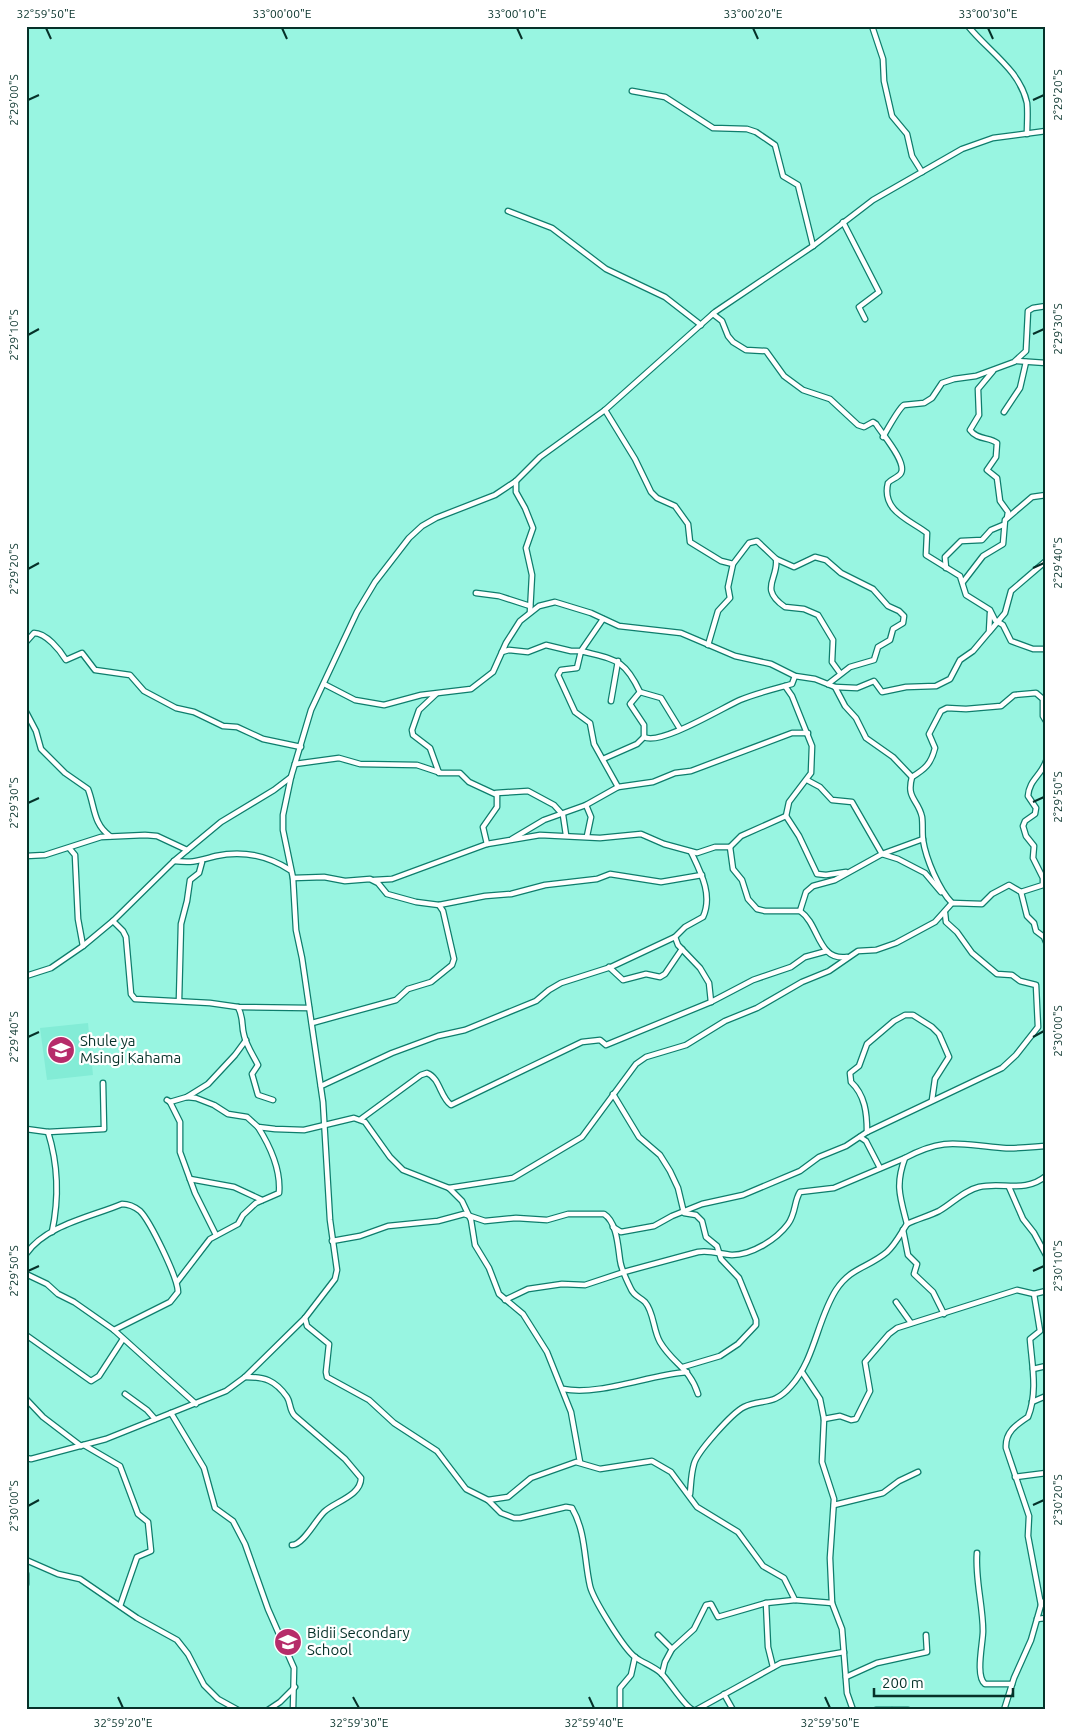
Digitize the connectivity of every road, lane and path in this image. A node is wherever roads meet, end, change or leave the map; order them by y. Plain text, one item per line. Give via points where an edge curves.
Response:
1 (968, 26) edge
2 (872, 27) edge
3 (632, 91) dead end
4 (1046, 131) edge
5 (1027, 134) junction
6 (922, 172) junction
7 (508, 211) dead end
8 (844, 222) junction
9 (813, 246) junction
10 (1046, 306) edge
11 (713, 314) junction
12 (864, 319) dead end
13 (702, 325) junction
14 (1017, 361) junction
15 (1026, 362) junction
16 (1046, 363) edge
17 (994, 370) junction
18 (605, 410) junction
19 (1004, 412) dead end
20 (883, 436) junction
21 (516, 481) junction
22 (1046, 495) edge
23 (1007, 518) junction
24 (1003, 525) junction
25 (776, 559) junction
26 (1046, 561) edge
27 (733, 564) junction
28 (946, 568) junction
29 (963, 583) junction
30 (476, 593) dead end
31 (530, 609) junction
32 (990, 610) junction
33 (603, 619) junction
34 (998, 622) junction
35 (988, 632) junction
36 (26, 642) edge
37 (708, 645) junction
38 (1046, 650) edge
39 (581, 651) junction
40 (502, 652) junction
41 (618, 662) junction
42 (840, 673) junction
43 (795, 676) junction
44 (324, 684) junction
45 (828, 684) junction
46 (785, 686) junction
47 (836, 687) junction
48 (640, 692) junction
49 (437, 693) junction
50 (610, 701) dead end
51 (26, 712) edge
52 (1046, 721) edge
53 (680, 729) junction
54 (808, 733) junction
55 (644, 736) junction
56 (301, 747) junction
57 (603, 759) junction
58 (1046, 761) edge
59 (295, 764) junction
60 (439, 773) junction
61 (291, 776) junction
62 (912, 777) junction
63 (807, 780) junction
64 (618, 787) junction
65 (496, 794) junction
66 (586, 805) junction
67 (563, 815) junction
68 (786, 816) junction
69 (566, 835) junction
70 (111, 836) junction
71 (586, 836) junction
72 (923, 839) junction
73 (509, 841) junction
74 (487, 844) junction
75 (730, 847) junction
76 (70, 849) junction
77 (187, 850) junction
78 (691, 852) junction
79 (882, 854) junction
80 (26, 856) edge
81 (174, 860) junction
82 (202, 862) junction
83 (290, 870) junction
84 (850, 872) junction
85 (702, 876) junction
86 (293, 878) junction
87 (374, 880) junction
88 (1045, 885) edge
89 (1021, 892) junction
90 (942, 893) junction
91 (952, 903) junction
92 (439, 904) junction
93 (800, 911) junction
94 (945, 913) junction
95 (113, 921) junction
96 (675, 937) junction
97 (1046, 942) edge
98 (84, 946) junction
99 (682, 949) junction
100 (827, 951) junction
101 (848, 957) junction
102 (608, 968) junction
103 (26, 976) edge
104 (179, 1000) junction
105 (711, 1002) junction
106 (238, 1007) junction
107 (309, 1008) junction
108 (1038, 1015) junction
109 (1046, 1016) edge
110 (312, 1023) junction
111 (246, 1040) junction
112 (103, 1083) dead end
113 (321, 1086) junction
114 (613, 1094) junction
115 (187, 1097) junction
116 (273, 1100) dead end
117 (932, 1100) junction
118 (361, 1119) junction
119 (326, 1126) junction
120 (258, 1127) junction
121 (26, 1129) edge
122 (48, 1132) junction
123 (867, 1132) junction
124 (860, 1138) junction
125 (1046, 1146) edge
126 (905, 1158) junction
127 (880, 1168) junction
128 (1046, 1176) edge
129 (190, 1179) junction
130 (1010, 1187) junction
131 (450, 1188) junction
132 (262, 1200) junction
133 (684, 1213) junction
134 (470, 1215) junction
135 (907, 1224) junction
136 (613, 1227) junction
137 (903, 1230) junction
138 (52, 1232) junction
139 (216, 1235) junction
140 (332, 1242) junction
141 (719, 1253) junction
142 (26, 1254) edge
143 (1046, 1255) edge
144 (624, 1272) junction
145 (26, 1274) edge
146 (177, 1282) junction
147 (1046, 1286) edge
148 (1045, 1291) edge
149 (1034, 1294) junction
150 (505, 1300) junction
151 (896, 1302) dead end
152 (944, 1314) junction
153 (305, 1318) junction
154 (911, 1323) junction
155 (114, 1330) junction
156 (26, 1335) edge
157 (123, 1339) junction
158 (1046, 1366) edge
159 (683, 1367) junction
160 (1033, 1369) junction
161 (687, 1372) junction
162 (802, 1372) junction
163 (245, 1377) junction
164 (563, 1389) junction
165 (125, 1394) dead end
166 (698, 1394) dead end
167 (1046, 1396) edge
168 (26, 1399) edge
169 (1032, 1402) junction
170 (196, 1404) junction
171 (171, 1413) junction
172 (155, 1419) junction
173 (824, 1419) junction
174 (82, 1446) junction
175 (26, 1458) edge
176 (580, 1462) junction
177 (918, 1472) dead end
178 (1046, 1473) edge
179 (1015, 1477) junction
180 (690, 1494) junction
181 (488, 1500) junction
182 (834, 1505) junction
183 (292, 1545) dead end
184 (977, 1553) dead end
185 (26, 1560) edge
186 (26, 1574) edge
187 (26, 1584) edge
188 (1046, 1599) edge
189 (795, 1600) junction
190 (766, 1603) junction
191 (832, 1603) junction
192 (1041, 1605) junction
193 (120, 1606) junction
194 (1046, 1618) edge
195 (1038, 1619) junction
196 (658, 1635) dead end
197 (926, 1635) dead end
198 (672, 1649) junction
199 (844, 1652) junction
200 (635, 1657) junction
201 (773, 1666) junction
202 (662, 1674) junction
203 (846, 1677) junction
204 (1012, 1684) junction
205 (295, 1686) junction
206 (724, 1694) junction
207 (1006, 1707) edge
208 (850, 1708) edge
209 (238, 1710) edge
210 (268, 1710) edge
211 (293, 1710) edge
212 (620, 1710) edge
213 (695, 1710) edge
214 (734, 1710) edge
215 (876, 1710) edge
216 (892, 1710) edge
217 (908, 1710) edge
218 (1011, 1710) edge

1 - 5 street via 992,49 1022,88 1027,106
2 - 6 street via 883,59 883,78 892,116 907,134 912,156
3 - 9 street via 666,97 713,128 747,129 772,142 777,149 783,176 798,185
4 - 5 street
5 - 6 street via 994,138 962,149
6 - 8 street via 873,200
7 - 13 street via 552,228 606,269 665,297
8 - 9 street
8 - 12 street via 879,292 859,307
9 - 11 street
10 - 14 street via 1028,311 1026,351
11 - 13 street
11 - 20 street via 722,321 733,342 746,350 766,352 784,376 803,390 830,398 858,425 864,427 875,423
13 - 18 street
14 - 15 street
14 - 17 street
15 - 16 street
15 - 19 street via 1020,388
17 - 20 street via 942,383 928,401 904,405
17 - 23 street via 978,389 979,415 970,430 978,437 997,443 996,457 987,470 997,480
18 - 21 street via 540,457
18 - 27 street via 651,492 675,506 683,516 690,528 690,542 721,561
20 - 28 street via 894,448 901,469 900,474 887,484 890,503 900,516 928,533 925,553
21 - 31 street via 516,492 533,528 526,548 532,575
21 - 44 street via 495,495 436,518 409,538 375,582 357,612
22 - 23 street via 1032,497
23 - 24 street
24 - 28 street via 991,530 982,540 960,541 945,557
24 - 29 street via 1003,544 983,556
25 - 27 street via 756,541 749,543
25 - 42 street via 771,590 785,607 804,609 818,616 833,640 832,662
25 - 42 street via 794,567 815,557 826,560 841,573 874,589 888,606 904,616 903,623 893,629 890,640 878,646 874,660
26 - 34 street via 1011,591 1007,609
27 - 37 street via 728,587 730,598 718,611
28 - 29 street via 960,576
29 - 32 street via 966,595
30 - 31 street via 499,596
31 - 33 street via 555,602
31 - 40 street
32 - 34 street
32 - 35 street
33 - 37 street via 625,627 681,633
33 - 39 street
34 - 35 street
34 - 38 street via 1014,643
35 - 47 street via 973,651 960,660 951,677 936,686 882,692 874,681 853,688
36 - 56 street via 38,633 66,660 82,653 92,669 130,675 140,688 176,708 194,712 223,726 237,727 263,739
37 - 43 street via 742,658 771,664
39 - 40 street via 546,645 528,652
39 - 41 street
39 - 57 street via 577,668 563,668 558,678 575,712 590,723 593,740
40 - 49 street via 493,672 475,686
41 - 48 street via 630,672
41 - 50 street
42 - 45 street
43 - 45 street
43 - 46 street via 793,683
44 - 49 street via 355,700 384,705
44 - 56 street via 309,715
45 - 47 street
46 - 53 street via 738,701
46 - 54 street
47 - 62 street via 866,738 893,757
48 - 53 street via 661,698
48 - 55 street via 630,704 644,725
49 - 60 street via 419,710 412,730 413,735 430,748
51 - 70 street via 41,749 64,773 88,789 96,821 101,830
52 - 62 street via 1043,699 1036,693 1014,695 1001,706 947,708 941,711 929,734 935,748 931,761 926,769
53 - 55 street via 650,739
54 - 63 street via 812,742 812,767
54 - 64 street via 792,733 653,782
55 - 57 street via 637,744
56 - 59 street
57 - 64 street
58 - 88 street via 1042,772 1029,787 1028,796 1036,814 1023,826 1034,846 1033,858
59 - 60 street via 339,758 364,764 417,765
59 - 61 street
60 - 65 street via 460,773 469,782
61 - 77 street via 221,822
61 - 83 street via 282,823
62 - 72 street via 910,793 921,815
63 - 68 street via 789,802
63 - 79 street via 820,787 832,800 854,804
64 - 66 street
65 - 67 street via 531,792 554,805
65 - 74 street via 497,807 483,827
66 - 67 street
66 - 71 street via 591,817
67 - 69 street
67 - 73 street via 548,818
68 - 75 street via 741,836
68 - 84 street via 817,874
69 - 71 street
69 - 73 street via 540,835
70 - 76 street via 96,838
70 - 77 street via 156,836
71 - 78 street via 600,838 641,834
72 - 79 street
72 - 90 street
73 - 74 street
74 - 87 street via 392,878
75 - 78 street
75 - 93 street via 733,869 757,908
76 - 80 street
76 - 98 street via 75,856 78,919
77 - 81 street
78 - 85 street
79 - 84 street
79 - 90 street via 925,873
81 - 82 street
81 - 95 street
82 - 83 street via 222,855 262,856
82 - 104 street via 199,873 190,880 181,924
83 - 86 street
84 - 93 street via 810,888
85 - 92 street via 661,882 610,874 591,880
85 - 96 street via 707,896 704,916
86 - 87 street
86 - 107 street via 296,930
87 - 92 street via 389,895
88 - 89 street
89 - 91 street via 1009,885 982,904
89 - 97 street via 1027,916
90 - 91 street
91 - 94 street
92 - 110 street via 454,959 452,965 427,984 408,989 396,1000
93 - 100 street
94 - 101 street via 933,924 894,945 860,950
94 - 108 street via 946,922 958,932 972,953 997,974 1012,975 1020,981 1035,984
95 - 98 street
95 - 104 street via 126,937 133,998
96 - 99 street
96 - 102 street
98 - 103 street via 51,968
99 - 102 street via 661,977 646,974 623,980
99 - 105 street via 709,983
100 - 101 street via 834,957
100 - 105 street via 820,951 753,980
101 - 114 street via 829,971 725,1021 686,1045 640,1060
102 - 113 street via 565,982 548,990 536,1001 465,1030 392,1053
104 - 106 street
105 - 118 street via 606,1045 600,1040 582,1042 452,1104 447,1102 433,1076 427,1073
106 - 107 street
106 - 111 street via 244,1021
107 - 110 street
108 - 109 street
108 - 117 street via 1035,1033 1007,1064
110 - 113 street
111 - 115 street via 208,1084
111 - 116 street via 258,1065 252,1074 258,1095
112 - 122 street via 104,1128
113 - 119 street
114 - 131 street via 585,1134 519,1176
114 - 133 street via 639,1137 660,1155 670,1171
115 - 120 street via 214,1105 228,1114 247,1117
115 - 129 street via 168,1101 180,1122 179,1146
117 - 123 street
117 - 123 street via 935,1079 949,1057 932,1026 913,1015 900,1017 867,1044 859,1066 850,1074 866,1111
118 - 119 street
118 - 131 street via 403,1170
119 - 120 street via 304,1130
119 - 140 street
120 - 132 street via 268,1145 279,1183 278,1194
121 - 122 street
122 - 138 street via 56,1160 56,1209
123 - 124 street
124 - 127 street via 869,1145
124 - 133 street via 819,1157 800,1171 743,1195 708,1203
125 - 126 street via 1007,1148 952,1143 924,1149
126 - 127 street
126 - 135 street via 898,1187
127 - 141 street via 834,1188 800,1192 795,1214 775,1236 763,1245 738,1255
128 - 130 street via 1037,1184
129 - 132 street via 234,1187
129 - 139 street
130 - 135 street via 981,1186 939,1211
130 - 143 street via 1023,1220
131 - 134 street
132 - 139 street via 245,1213 238,1224
133 - 136 street via 651,1227 621,1232
133 - 141 street via 702,1220 705,1236 717,1246
134 - 136 street via 485,1221 544,1220 595,1212 607,1216
134 - 140 street via 388,1226
134 - 150 street via 477,1250
135 - 137 street
136 - 144 street
137 - 152 street via 908,1255 917,1264 914,1274 933,1292
137 - 162 street via 889,1250 845,1278 828,1305
138 - 142 street
138 - 146 street via 122,1204 131,1206 143,1216
139 - 146 street
140 - 153 street via 337,1270 335,1278
141 - 144 street via 698,1252
141 - 159 street via 739,1278 756,1324 738,1344 720,1356
144 - 150 street via 586,1285 562,1284 528,1289
144 - 159 street via 634,1294 649,1308 660,1342
145 - 155 street via 47,1284
146 - 155 street via 178,1292 174,1300
147 - 148 street
148 - 149 street
149 - 152 street via 1017,1290
149 - 160 street via 1040,1331 1030,1339
150 - 164 street via 530,1323
151 - 154 street
152 - 154 street
153 - 163 street
153 - 181 street via 308,1326 329,1344 327,1377 369,1400 394,1423 437,1451 466,1489
154 - 173 street via 889,1334 868,1358 864,1366 870,1391 856,1418
155 - 157 street
156 - 157 street via 91,1381 98,1376
157 - 170 street
158 - 160 street
159 - 161 street
160 - 169 street
161 - 164 street via 651,1376 595,1390 578,1392
161 - 166 street
162 - 173 street via 820,1400
162 - 180 street via 780,1396 744,1407 724,1426 697,1457
163 - 170 street via 220,1394
163 - 183 street via 263,1377 270,1381 286,1396 294,1416 345,1459 361,1478 347,1497 323,1512 303,1540
164 - 176 street via 571,1412
165 - 172 street
167 - 169 street
168 - 174 street
169 - 179 street via 1028,1417 1016,1424 1007,1437
170 - 171 street
171 - 172 street
171 - 205 street via 204,1468 215,1508 233,1521 245,1544 268,1609 292,1661
172 - 174 street
173 - 182 street via 822,1462 833,1492
174 - 175 street
174 - 193 street via 120,1466 137,1512 149,1526 152,1551 137,1557
176 - 180 street via 606,1469 652,1461 671,1472
176 - 181 street via 531,1478 508,1497
177 - 182 street via 883,1493
178 - 179 street
179 - 192 street via 1029,1520 1028,1536
180 - 189 street via 693,1502 704,1512 738,1532 763,1566 784,1578
181 - 200 street via 501,1513 514,1518 572,1508 584,1541 592,1591
182 - 191 street via 830,1558
184 - 204 street via 983,1631 981,1678 985,1684
185 - 193 street via 58,1574 80,1579
186 - 187 street
188 - 192 street
189 - 190 street
189 - 191 street
190 - 198 street via 718,1617 711,1604 706,1605 694,1628
190 - 201 street via 768,1647
191 - 199 street via 840,1622
192 - 195 street
193 - 209 street via 177,1640 204,1685 218,1699
194 - 195 street
195 - 204 street
196 - 198 street
197 - 203 street via 927,1652 877,1663
198 - 202 street
199 - 201 street
199 - 203 street
200 - 202 street
200 - 212 street via 631,1675 620,1688
201 - 206 street
202 - 213 street
203 - 208 street
204 - 207 street
205 - 210 street
205 - 211 street
206 - 213 street
206 - 214 street
207 - 218 street
215 - 216 street
216 - 217 street

